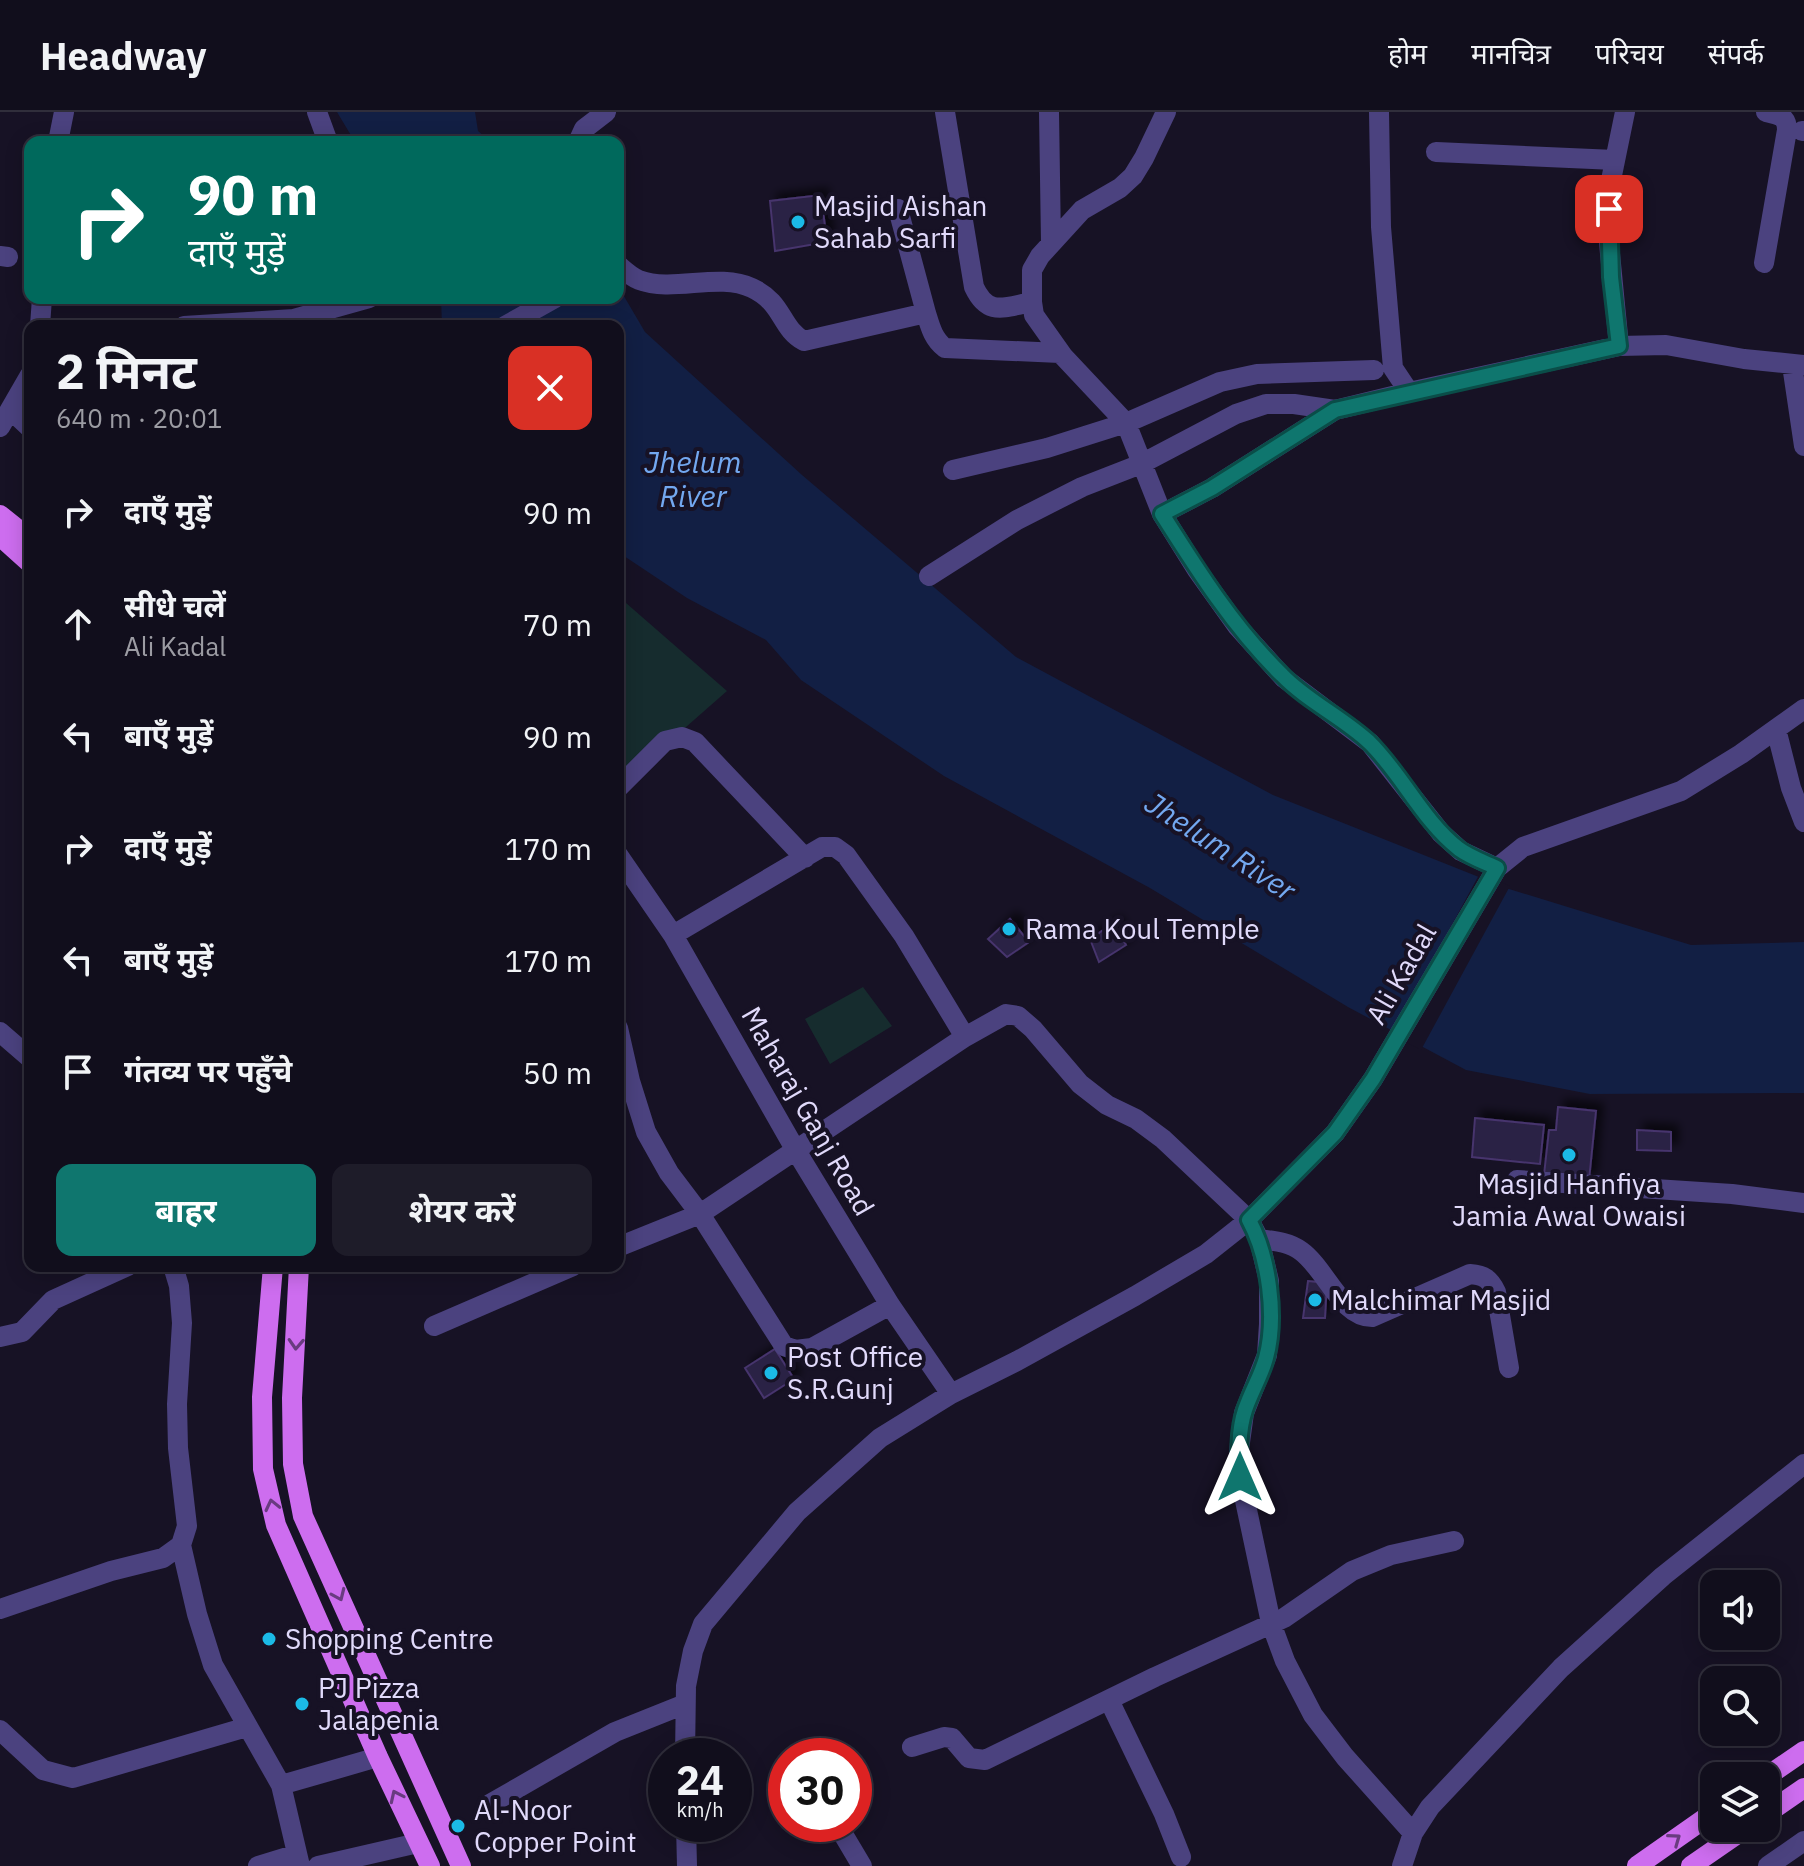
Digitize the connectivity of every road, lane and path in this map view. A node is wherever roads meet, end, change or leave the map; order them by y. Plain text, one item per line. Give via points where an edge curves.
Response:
1 (64, 112) edge
2 (317, 112) edge
3 (606, 112) edge
4 (945, 112) edge
5 (1049, 112) edge
6 (1166, 112) edge
7 (1379, 112) edge
8 (1625, 112) edge
9 (1766, 112) edge
10 (59, 136) edge
11 (326, 136) edge
12 (581, 136) edge
13 (1436, 152) dead end
14 (1615, 160) junction
15 (898, 209) dead end
16 (1051, 243) junction
17 (1764, 263) dead end
18 (624, 269) edge
19 (1032, 302) junction
20 (348, 304) edge
21 (544, 304) edge
22 (926, 313) junction
23 (278, 320) edge
24 (516, 320) edge
25 (1619, 346) junction
26 (1060, 353) junction
27 (1798, 365) edge
28 (1374, 370) dead end
29 (24, 386) edge
30 (1409, 392) junction
31 (1335, 410) junction
32 (6, 419) edge
33 (1126, 423) junction
34 (1804, 446) edge
35 (1141, 464) junction
36 (953, 470) dead end
37 (1162, 514) junction
38 (0, 515) edge
39 (24, 534) edge
40 (0, 536) edge
41 (24, 558) edge
42 (929, 576) dead end
43 (1804, 709) edge
44 (1776, 729) junction
45 (624, 782) edge
46 (1804, 822) edge
47 (805, 858) junction
48 (624, 868) edge
49 (1497, 868) junction
50 (673, 935) junction
51 (0, 1034) edge
52 (965, 1037) junction
53 (24, 1053) edge
54 (624, 1054) edge
55 (795, 1149) junction
56 (1517, 1180) dead end
57 (1804, 1203) edge
58 (700, 1214) junction
59 (1249, 1220) junction
60 (1259, 1239) junction
61 (624, 1245) edge
62 (115, 1272) edge
63 (175, 1272) edge
64 (272, 1272) edge
65 (299, 1272) edge
66 (559, 1272) edge
67 (890, 1305) junction
68 (434, 1326) dead end
69 (0, 1337) edge
70 (1509, 1368) dead end
71 (951, 1394) junction
72 (1804, 1464) edge
73 (1454, 1541) dead end
74 (181, 1545) junction
75 (0, 1609) edge
76 (1271, 1623) junction
77 (1109, 1700) junction
78 (685, 1704) junction
79 (247, 1727) junction
80 (0, 1730) edge
81 (685, 1738) edge
82 (912, 1747) dead end
83 (1804, 1751) edge
84 (378, 1757) junction
85 (1780, 1767) edge
86 (281, 1785) junction
87 (1804, 1788) edge
88 (490, 1804) dead end
89 (1780, 1804) edge
90 (1700, 1822) edge
91 (1413, 1833) junction
92 (1804, 1841) edge
93 (686, 1842) edge
94 (848, 1842) edge
95 (1727, 1842) edge
96 (418, 1843) junction
97 (1181, 1857) dead end
98 (298, 1860) edge
99 (1698, 1864) edge
100 (258, 1866) edge
101 (318, 1866) edge
102 (430, 1866) edge
103 (461, 1866) edge
104 (687, 1866) edge
105 (862, 1866) edge
106 (1402, 1866) edge
107 (1637, 1866) edge
108 (1768, 1866) edge

1 - 10 street
2 - 11 street
3 - 12 street
4 - 19 street via 980,301 991,307
5 - 16 street
6 - 16 street via 1133,176 1082,210
7 - 30 street via 1381,227 1393,368
8 - 14 street
9 - 17 street via 1784,117 1787,130
13 - 14 street
14 - 25 street via 1608,233
15 - 22 street
16 - 19 street via 1032,270
18 - 22 street via 654,283 749,286 776,304 795,337 804,341
19 - 26 street via 1034,315
20 - 23 street
21 - 24 street
22 - 26 street via 933,335 945,348
25 - 27 street via 1666,345
25 - 30 street
26 - 33 street
27 - 34 street
28 - 33 street via 1257,374 1220,382
29 - 32 street
30 - 31 street
31 - 35 street via 1266,404
31 - 37 street
33 - 35 street
33 - 36 street
35 - 37 street
35 - 42 street via 1017,520
37 - 49 street via 1237,626 1284,678 1370,743 1461,851
38 - 39 main road
40 - 41 main road
43 - 44 street
44 - 46 street
44 - 49 street via 1681,791 1523,847
45 - 47 street via 665,741 682,737 695,742
47 - 50 street
47 - 52 street via 822,847 835,847 846,855 904,936
48 - 50 street, Maharaj Ganj Road
49 - 59 street, Ali Kadal via 1373,1079 1335,1133
50 - 55 street, Maharaj Ganj Road
51 - 53 street
52 - 55 street
52 - 59 street via 1006,1014 1018,1016 1080,1084 1163,1139
54 - 58 street via 646,1132
55 - 58 street
55 - 67 street, Maharaj Ganj Road
56 - 57 street
58 - 61 street
58 - 67 street via 784,1346 812,1348
59 - 60 street
59 - 71 street, Ali Kadal via 1206,1254 1135,1296
60 - 70 street via 1300,1250 1361,1317 1372,1317 1470,1274 1482,1275 1496,1292
60 - 76 street via 1269,1281 1267,1355 1244,1413 1239,1450
62 - 69 street via 53,1300 22,1332
63 - 74 street via 182,1323 178,1433 187,1526
84 -> 64 main road via 276,1525 263,1469 262,1397
65 -> 103 main road via 293,1464 303,1516
66 - 68 street
67 - 71 street, Maharaj Ganj Road
71 - 78 street, Ali Kadal via 880,1438 797,1512 703,1624
72 - 91 street via 1663,1576 1561,1668 1430,1807
73 - 76 street via 1391,1555 1352,1571
74 - 75 street via 163,1558
74 - 79 street via 213,1665
76 - 77 street
76 - 91 street via 1313,1715
77 - 82 street via 985,1760 969,1758 952,1738
77 - 97 street
78 - 81 street, Ali Kadal
78 - 88 street via 615,1732
79 - 80 street via 73,1778 43,1770
79 - 86 street
83 - 85 main road
84 - 86 street
96 -> 84 main road
86 - 98 street
87 - 89 main road
107 -> 90 main road
91 - 106 street
92 - 108 street
93 - 104 street
94 - 105 street
95 - 99 main road
96 - 101 street
96 - 102 main road
98 - 100 street

